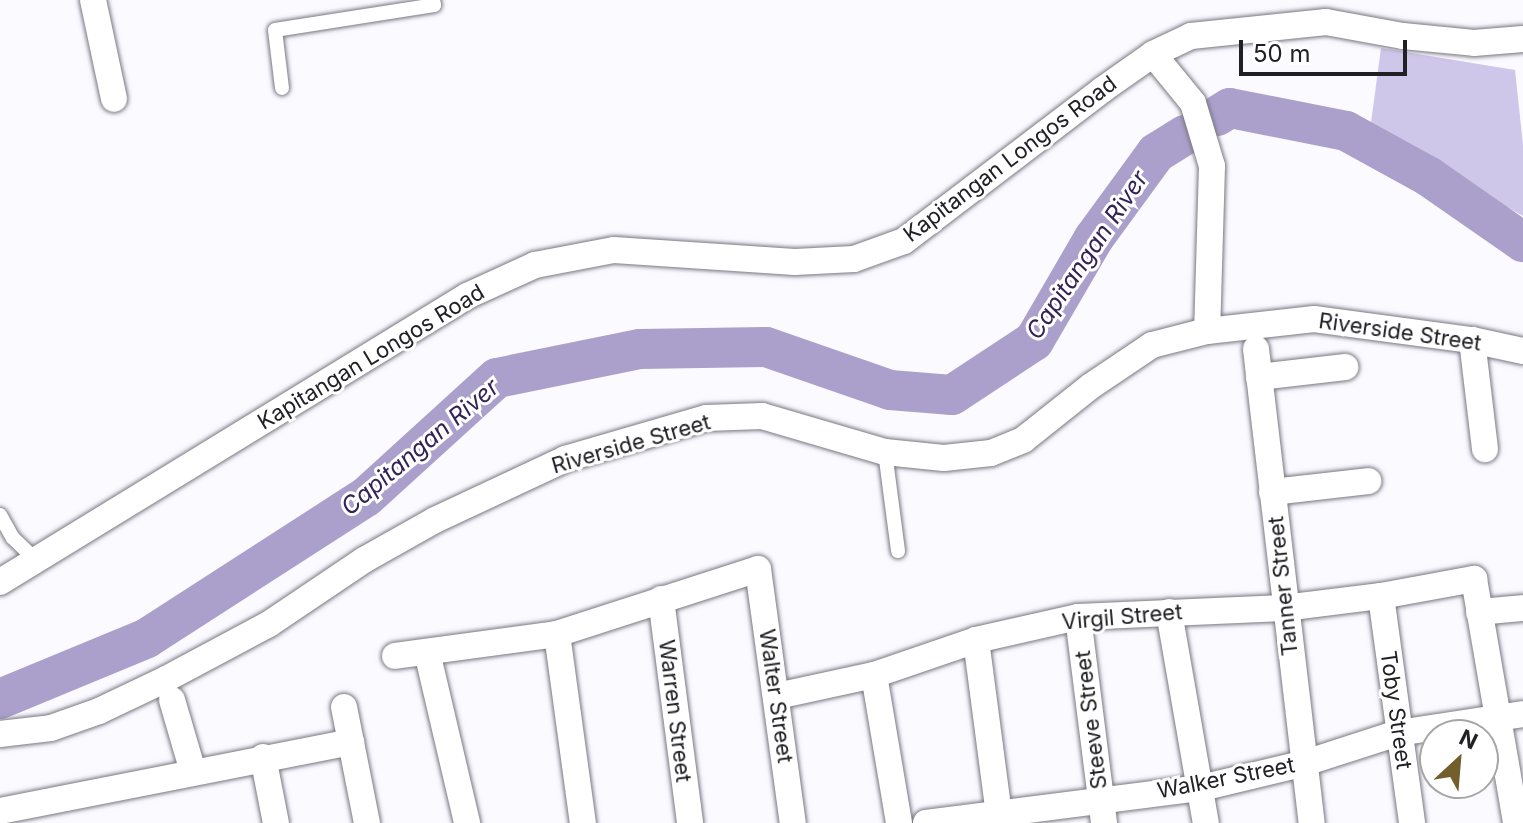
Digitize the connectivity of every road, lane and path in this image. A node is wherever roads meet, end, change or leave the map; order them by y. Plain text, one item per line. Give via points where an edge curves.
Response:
1 (93, 0) edge
2 (433, 0) edge
3 (1523, 39) edge
4 (1153, 54) junction
5 (282, 88) dead end
6 (114, 99) dead end
7 (1207, 331) junction
8 (1472, 340) junction
9 (1256, 349) dead end
10 (1523, 351) edge
11 (1345, 367) dead end
12 (1259, 377) junction
13 (1485, 449) dead end
14 (885, 452) junction
15 (1368, 481) dead end
16 (1272, 492) junction
17 (0, 515) edge
18 (898, 551) dead end
19 (38, 562) junction
20 (0, 582) edge
21 (1381, 596) junction
22 (661, 599) junction
23 (1284, 608) junction
24 (1523, 608) edge
25 (1169, 612) junction
26 (1479, 612) junction
27 (1078, 617) junction
28 (557, 634) junction
29 (976, 640) junction
30 (427, 652) junction
31 (395, 656) dead end
32 (874, 675) junction
33 (777, 696) junction
34 (172, 700) dead end
35 (344, 707) dead end
36 (1512, 716) edge
37 (1398, 733) junction
38 (0, 734) edge
39 (351, 742) junction
40 (263, 757) junction
41 (1305, 763) junction
42 (193, 772) junction
43 (1201, 788) junction
44 (0, 811) edge
45 (1102, 811) edge
46 (999, 818) edge
47 (276, 823) edge
48 (367, 823) edge
49 (467, 823) edge
50 (583, 823) edge
51 (690, 823) edge
52 (793, 823) edge
53 (899, 823) edge
54 (926, 823) edge
55 (1206, 823) edge
56 (1312, 823) edge
57 (1412, 823) edge
58 (1516, 823) edge

1 - 6 street
2 - 5 lane via 434,5 275,30
3 - 4 street, Kapitangan Longos Road via 1474,43 1326,22 1191,36
4 - 7 street via 1193,103 1212,166
4 - 19 street, Kapitangan Longos Road via 904,241 854,259 779,261 614,250 535,265 453,304
7 - 8 street, Riverside Street via 1314,319
7 - 14 street, Riverside Street via 1152,345 1023,440 991,453 944,458
8 - 10 street, Riverside Street
8 - 13 street
9 - 12 street, Tanner Street
11 - 12 street
12 - 16 street, Tanner Street
14 - 18 lane
14 - 38 street, Riverside Street via 762,416 706,418 565,459 435,520 269,624 166,679 51,728
15 - 16 street
16 - 23 street, Tanner Street
17 - 19 lane via 13,538
19 - 20 street, Kapitangan Longos Road
21 - 23 street, Virgil Street
21 - 26 street, Virgil Street via 1474,579
21 - 37 street, Toby Street
22 - 28 street
22 - 33 street, Walter Street via 758,569
22 - 51 street, Warren Street
23 - 25 street, Virgil Street
23 - 41 street, Tanner Street
24 - 26 street
25 - 27 street, Virgil Street
25 - 43 street
26 - 36 street
27 - 29 street, Virgil Street
27 - 45 street, Steeve Street
28 - 30 street
28 - 50 street
29 - 32 street, Virgil Street
29 - 46 street
30 - 31 street
30 - 49 street
32 - 33 street, Virgil Street
32 - 53 street
33 - 52 street, Walter Street
34 - 42 street
35 - 39 street
36 - 37 street, Walker Street
36 - 58 street
37 - 41 street, Walker Street
37 - 57 street, Toby Street
39 - 40 street
39 - 48 street
40 - 42 street
40 - 47 street
41 - 43 street, Walker Street
41 - 56 street, Tanner Street
42 - 44 street
43 - 45 street, Walker Street
43 - 55 street
45 - 46 street, Walker Street
46 - 54 street, Walker Street

